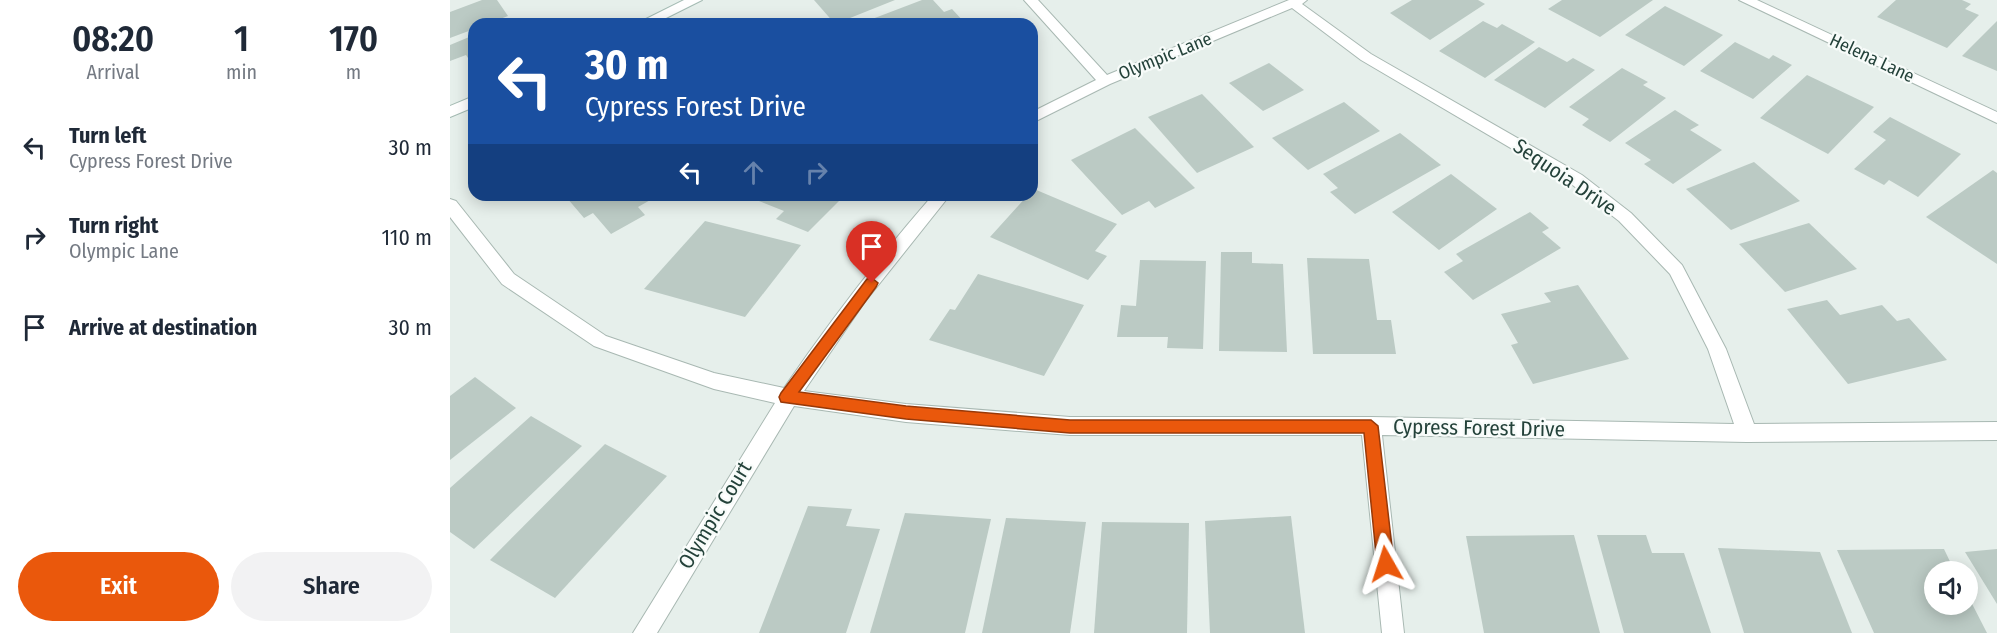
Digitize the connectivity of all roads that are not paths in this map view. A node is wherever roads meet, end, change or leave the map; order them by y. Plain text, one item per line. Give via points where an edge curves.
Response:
1 (695, 0) edge
2 (1031, 0) edge
3 (1746, 0) edge
4 (1297, 1) edge
5 (656, 18) edge
6 (1105, 81) junction
7 (468, 104) edge
8 (450, 112) edge
9 (1038, 115) edge
10 (1997, 118) edge
11 (937, 201) edge
12 (450, 205) edge
13 (787, 397) junction
14 (1371, 426) junction
15 (1997, 431) edge
16 (1747, 433) junction
17 (644, 633) edge
18 (1393, 633) edge

1 - 5 street
2 - 6 street
3 - 10 street, Helena Lane
4 - 6 street, Olympic Lane
4 - 16 street, Sequoia Drive via 1366,57 1575,179 1625,217 1676,270 1717,349
6 - 9 street, Olympic Lane
7 - 8 street
11 - 13 street
12 - 13 street, Cypress Forest Drive via 508,279 600,341 714,381
13 - 14 street, Cypress Forest Drive via 906,413 1070,426
13 - 17 street, Olympic Court
14 - 16 street, Cypress Forest Drive
14 - 18 street
15 - 16 street, Cypress Forest Drive

